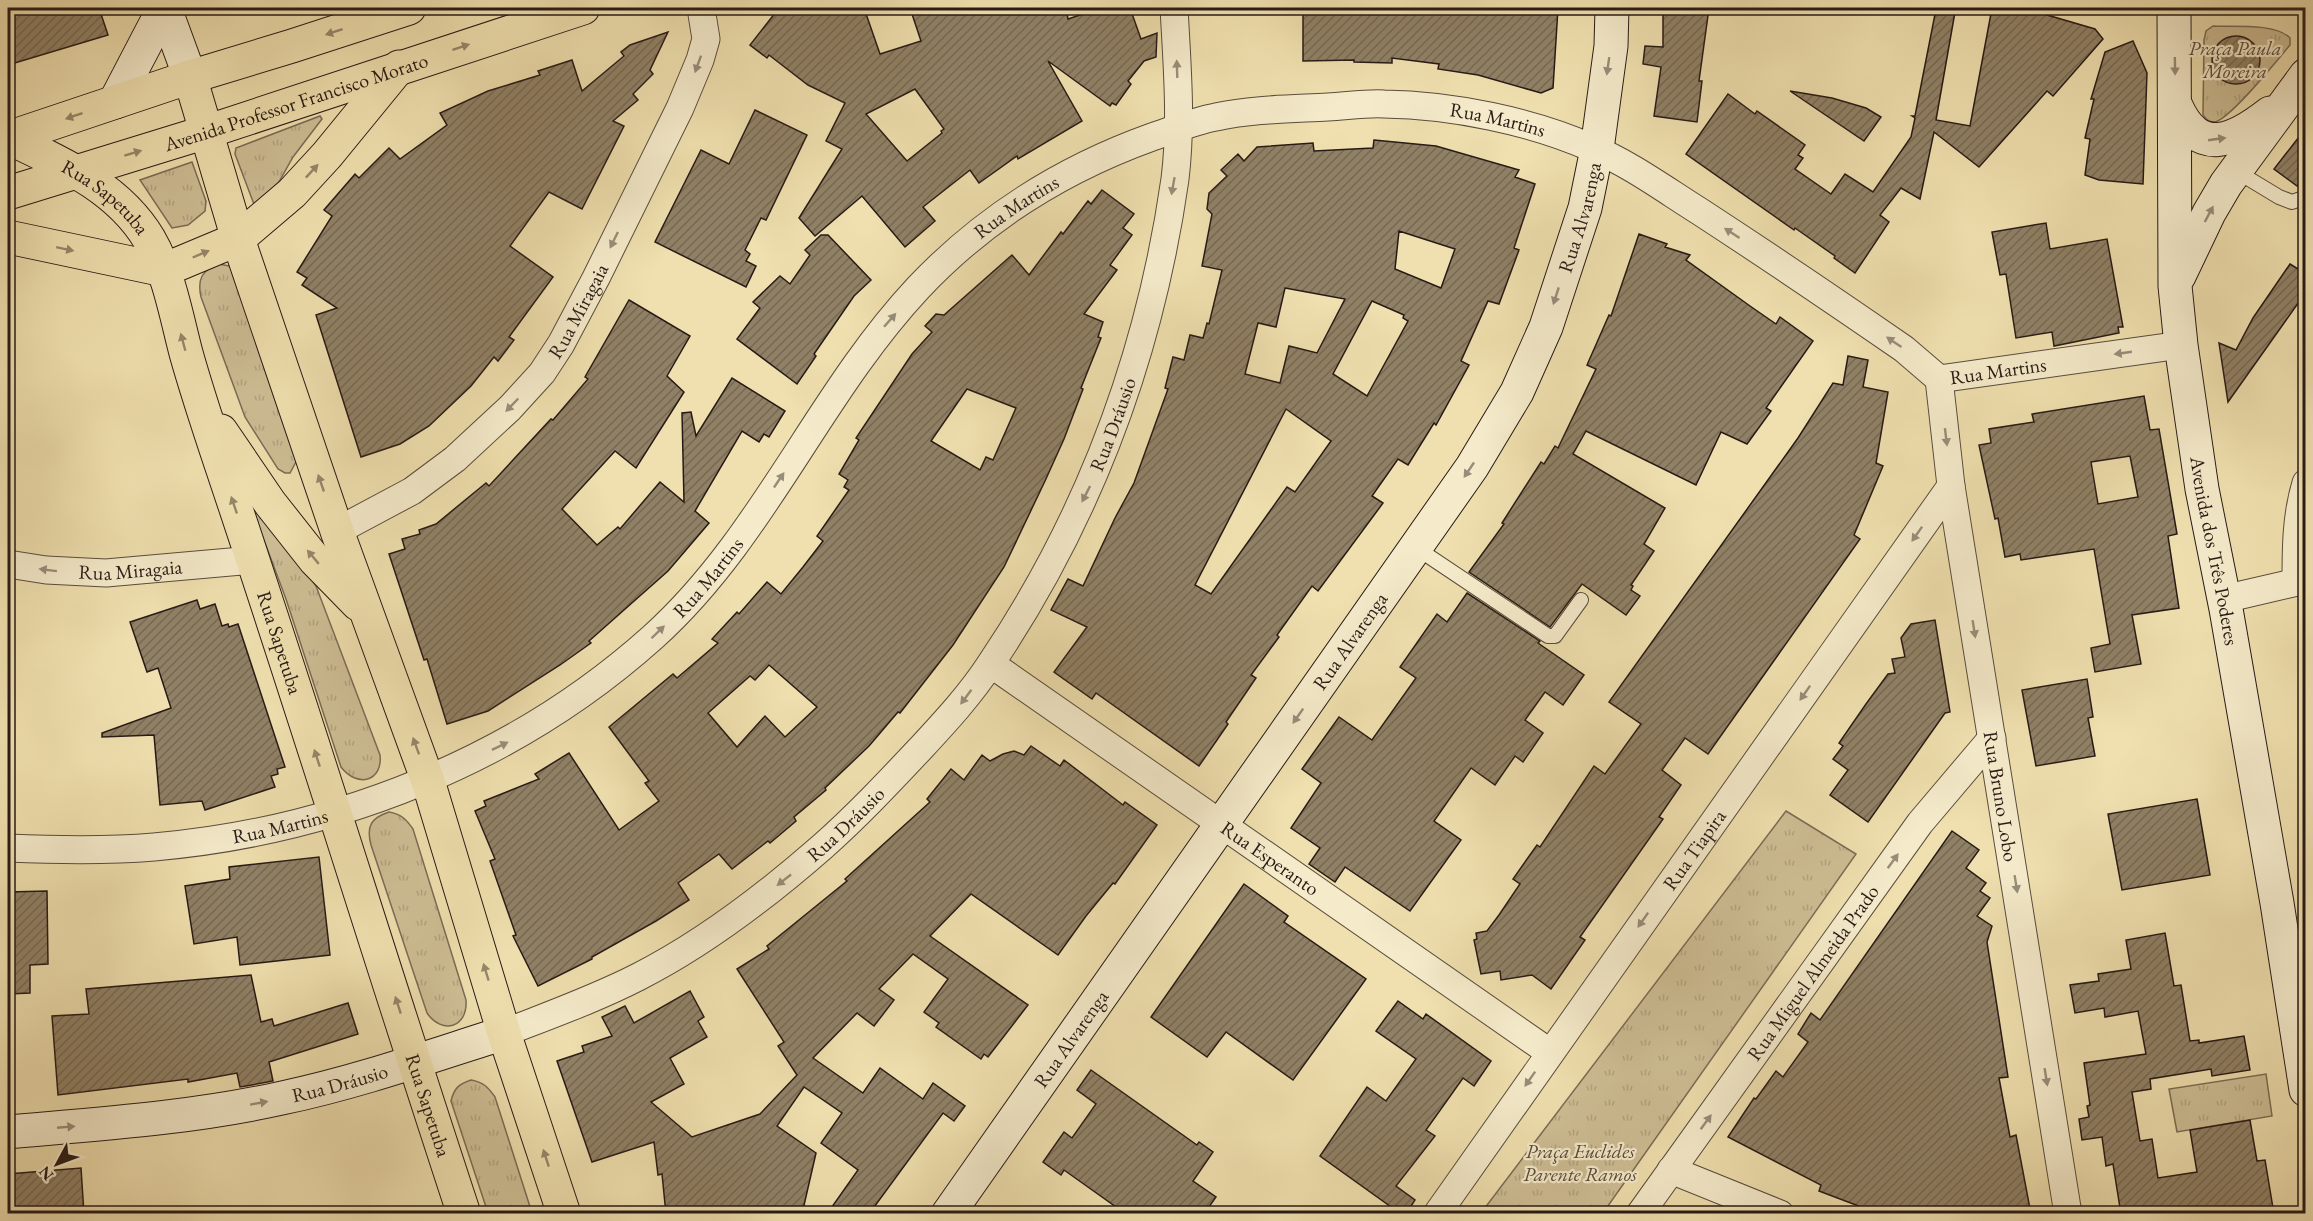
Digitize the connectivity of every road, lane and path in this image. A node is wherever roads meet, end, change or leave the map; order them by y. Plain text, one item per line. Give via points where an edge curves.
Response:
1 (409, 8) edge
2 (583, 8) edge
3 (701, 8) edge
4 (1174, 8) edge
5 (1612, 8) edge
6 (2174, 8) edge
7 (163, 14) edge
8 (126, 47) dead end
9 (399, 67) junction
10 (2306, 75) edge
11 (189, 77) junction
12 (2286, 101) junction
13 (115, 102) junction
14 (2176, 106) junction
15 (1179, 128) junction
16 (206, 132) junction
17 (8, 138) edge
18 (1597, 149) junction
19 (77, 170) junction
20 (2236, 171) junction
21 (8, 193) edge
22 (2306, 197) edge
23 (285, 199) junction
24 (8, 237) edge
25 (238, 239) junction
26 (164, 270) junction
27 (252, 279) junction
28 (2175, 286) junction
29 (2181, 345) junction
30 (1939, 379) junction
31 (198, 398) junction
32 (2306, 483) edge
33 (1952, 486) junction
34 (337, 531) junction
35 (1416, 547) junction
36 (253, 561) junction
37 (8, 564) edge
38 (2301, 581) edge
39 (2224, 599) junction
40 (1581, 600) dead end
41 (368, 614) junction
42 (991, 664) junction
43 (1992, 738) junction
44 (428, 781) junction
45 (335, 813) junction
46 (1221, 826) junction
47 (8, 848) edge
48 (504, 1033) junction
49 (2301, 1036) edge
50 (1549, 1052) junction
51 (416, 1061) junction
52 (2306, 1090) edge
53 (8, 1132) edge
54 (1671, 1170) junction
55 (464, 1214) edge
56 (564, 1214) edge
57 (948, 1214) edge
58 (1437, 1214) edge
59 (1640, 1214) edge
60 (1780, 1214) edge
61 (2068, 1214) edge

1 -> 11 highway
9 -> 2 highway, Avenida Professor Francisco Morato
3 -> 34 street, Rua Miragaia via 706,39 680,108 561,345 542,373 447,465 412,491
15 -> 4 street, Rua Dráusio
5 -> 18 street, Rua Alvarenga via 1611,46
6 -> 14 street, Avenida dos Três Poderes
7 - 8 lane
7 - 11 street
7 - 13 street
9 - 16 highway, Avenida Professor Francisco Morato
23 -> 9 highway via 327,155
10 - 12 street
11 - 13 highway
11 - 16 highway
14 -> 12 street via 2183,123 2207,140 2231,137 2250,129
12 - 20 street
13 -> 17 highway
14 - 28 street, Avenida dos Três Poderes
15 - 18 street, Rua Martins via 1216,117 1259,111 1385,104 1469,112 1544,129
15 -> 42 street, Rua Dráusio via 1158,269 1119,412 1091,485
44 -> 15 street, Rua Martins via 511,740 570,701 615,669 674,616 718,566 875,338 963,243 1046,185 1112,152
19 -> 16 highway, Avenida Professor Francisco Morato
16 - 25 highway
17 - 19 highway, Rua Sapetuba
30 -> 18 street, Rua Martins via 1904,349 1757,249
18 -> 35 street, Rua Alvarenga via 1585,208 1546,327 1522,381 1472,467
19 - 21 highway, Avenida Professor Francisco Morato
19 - 26 highway, Rua Sapetuba via 123,207 148,237
20 - 22 lane via 2278,198 2292,202
28 -> 20 street via 2209,213
23 - 25 highway
23 - 27 highway via 262,241
24 -> 26 highway
26 -> 25 highway
25 - 27 highway
31 -> 26 highway, Rua Sapetuba
34 -> 27 highway
28 - 29 street, Avenida dos Três Poderes
29 -> 30 street, Rua Martins
29 - 39 street, Avenida dos Três Poderes via 2202,489
30 -> 33 street, Rua Bruno Lobo
36 -> 31 highway, Rua Sapetuba
41 -> 31 highway via 315,560 270,503
32 - 38 street via 2295,543
33 -> 43 street, Rua Bruno Lobo
33 -> 50 street, Rua Tiapira
34 - 41 highway
35 - 40 lane via 1548,636 1555,636
35 -> 46 street, Rua Alvarenga
36 -> 37 street, Rua Miragaia via 106,573
45 -> 36 highway, Rua Sapetuba
38 - 39 street
39 - 49 street, Avenida dos Três Poderes
44 -> 41 highway
42 - 46 street, Rua Esperanto
42 -> 48 street, Rua Dráusio via 957,709 884,788 817,852 749,906 640,975
54 -> 43 street, Rua Miguel Almeida Prado via 1920,823
43 -> 61 street, Rua Bruno Lobo
44 - 45 street, Rua Martins
48 -> 44 highway
45 - 47 street, Rua Martins via 254,833 153,847
51 -> 45 highway, Rua Sapetuba
46 - 50 street, Rua Esperanto
46 - 57 street, Rua Alvarenga
48 - 51 street, Rua Dráusio
56 -> 48 highway
49 - 52 street, Avenida dos Três Poderes
50 -> 58 street, Rua Tiapira
53 -> 51 street, Rua Dráusio via 183,1116 282,1098
51 - 55 highway, Rua Sapetuba
54 - 59 street, Rua Miguel Almeida Prado
54 - 60 street

